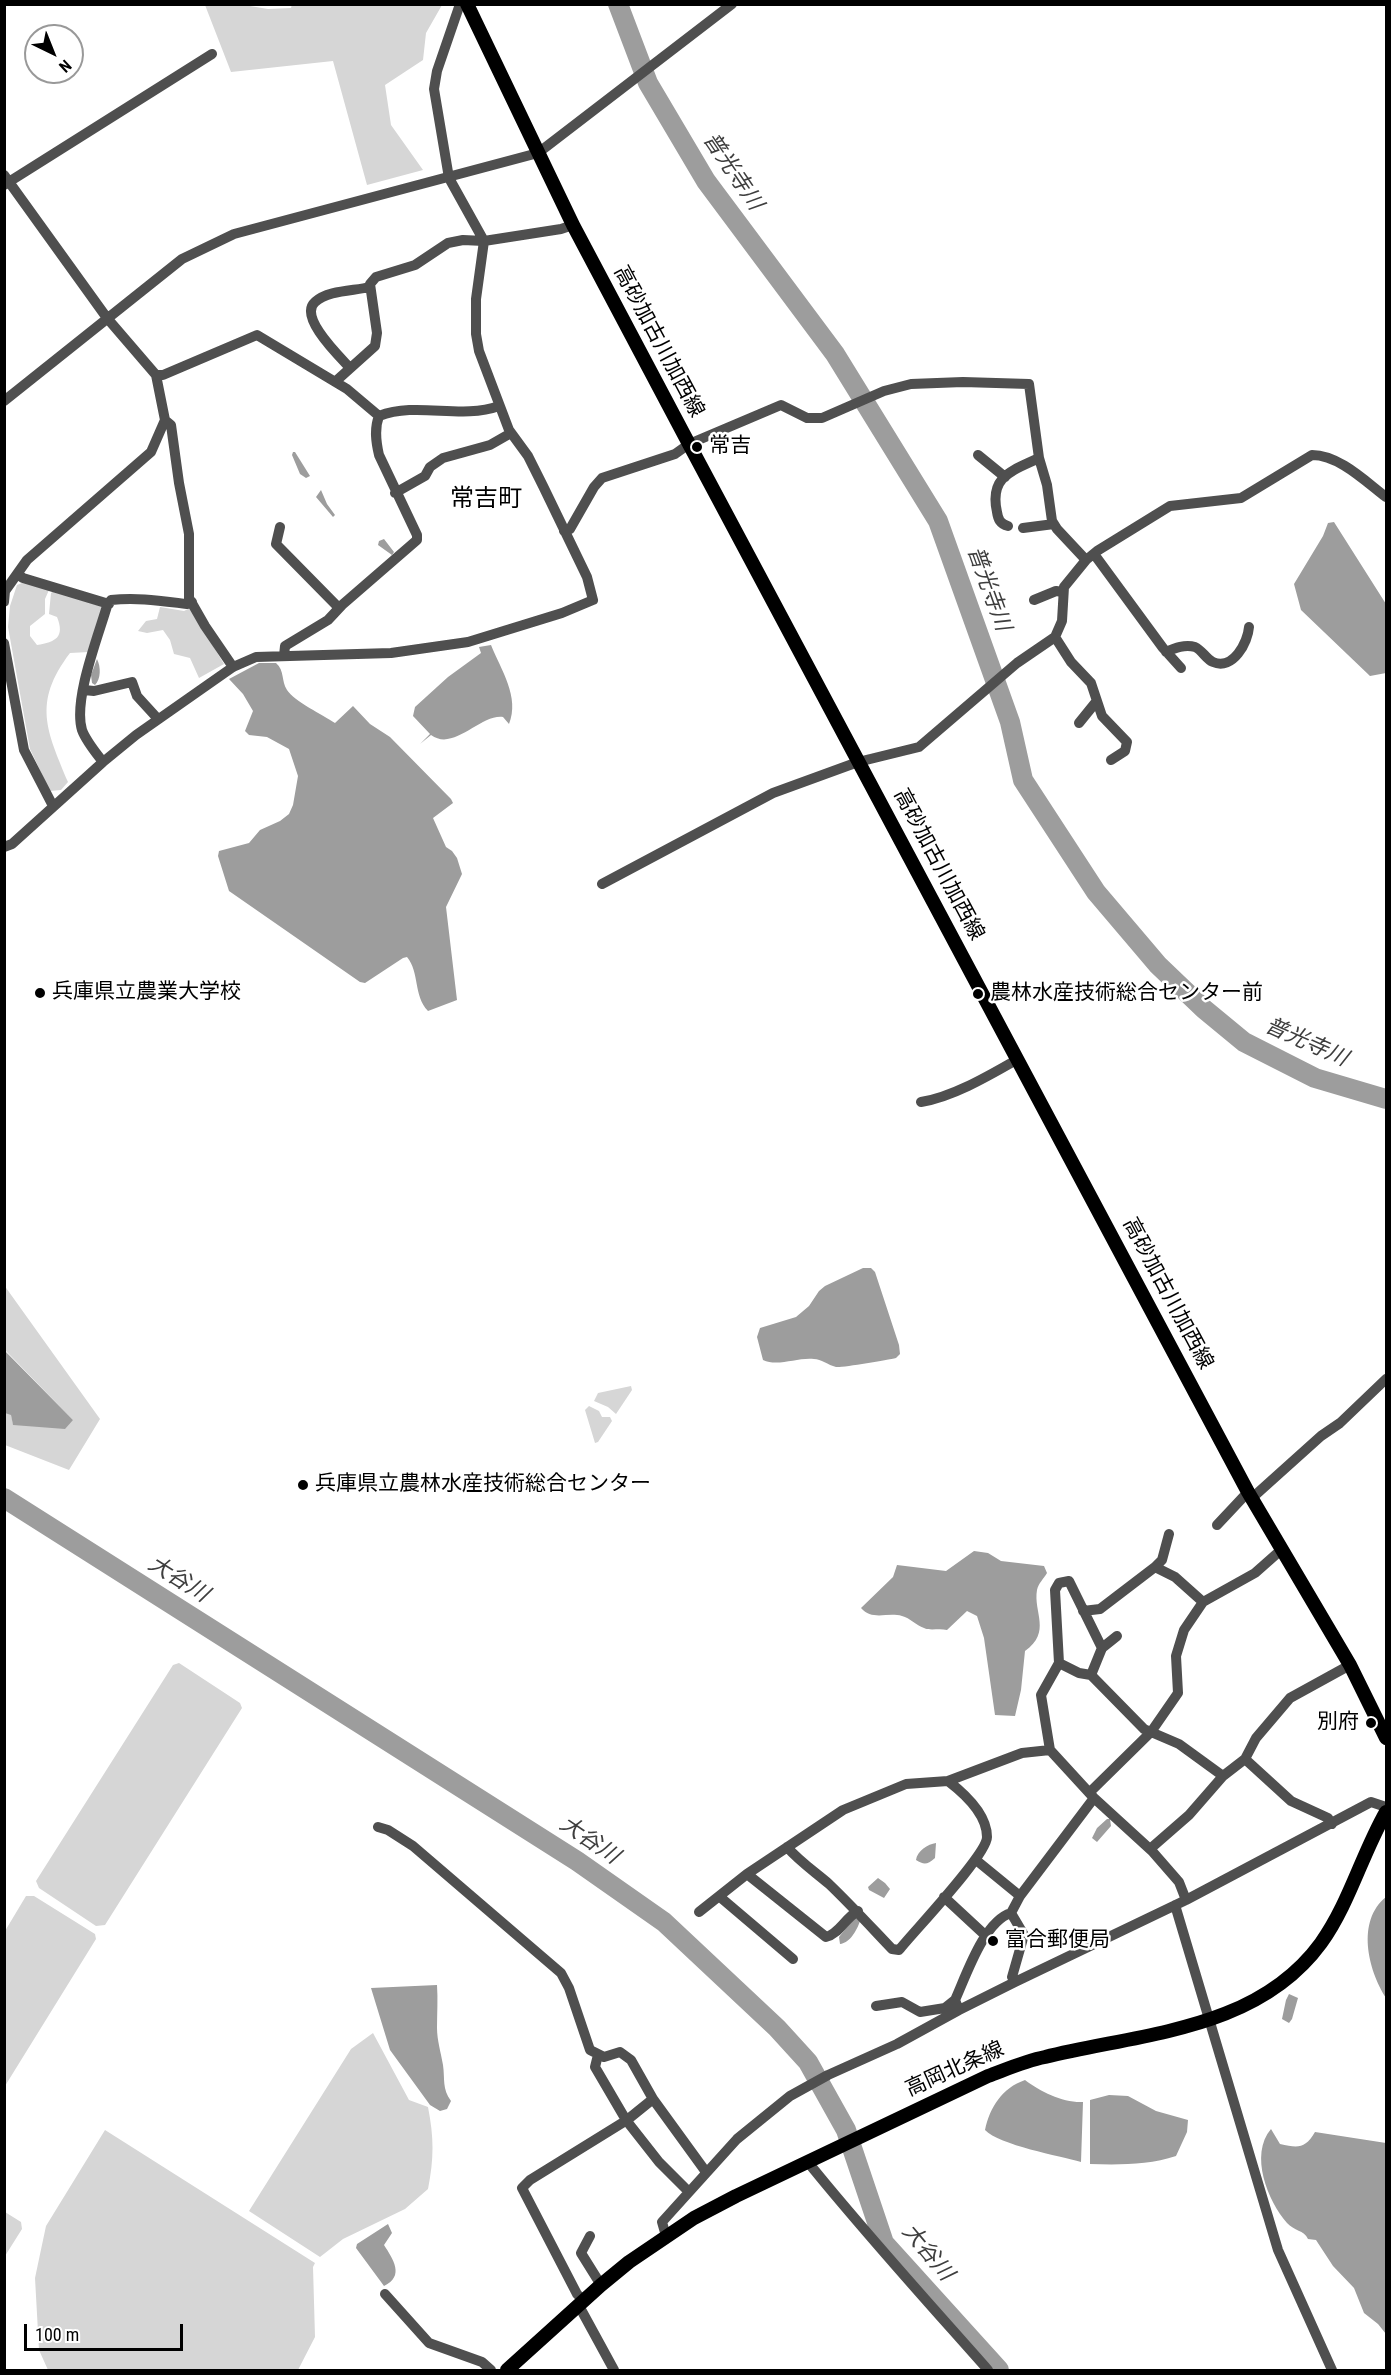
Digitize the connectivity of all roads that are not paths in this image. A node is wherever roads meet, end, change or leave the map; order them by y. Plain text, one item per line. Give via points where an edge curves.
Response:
1 (460, 4) edge
2 (467, 4) edge
3 (732, 4) edge
4 (212, 54) dead end
5 (538, 153) junction
6 (449, 178) junction
7 (6, 181) edge
8 (573, 225) junction
9 (484, 241) junction
10 (370, 287) junction
11 (107, 318) junction
12 (350, 368) junction
13 (156, 375) junction
14 (336, 381) junction
15 (4, 401) edge
16 (499, 406) junction
17 (379, 416) junction
18 (165, 420) junction
19 (511, 433) junction
20 (689, 444) junction
21 (978, 455) dead end
22 (1040, 458) junction
23 (1005, 477) junction
24 (395, 493) junction
25 (1386, 497) edge
26 (1054, 524) junction
27 (1008, 526) dead end
28 (280, 527) dead end
29 (1023, 528) dead end
30 (564, 531) junction
31 (1090, 557) junction
32 (17, 574) junction
33 (1063, 592) junction
34 (1034, 600) dead end
35 (4, 602) edge
36 (192, 602) junction
37 (109, 604) junction
38 (339, 608) junction
39 (1249, 627) dead end
40 (1055, 637) junction
41 (4, 643) edge
42 (1166, 652) junction
43 (284, 656) junction
44 (233, 667) junction
45 (1181, 668) dead end
46 (84, 690) junction
47 (1096, 702) junction
48 (158, 719) junction
49 (1079, 723) dead end
50 (1111, 760) dead end
51 (103, 762) junction
52 (858, 762) junction
53 (53, 806) junction
54 (4, 847) edge
55 (602, 884) dead end
56 (1018, 1059) junction
57 (921, 1102) dead end
58 (1386, 1379) edge
59 (1250, 1495) junction
60 (1217, 1525) dead end
61 (1170, 1534) dead end
62 (1281, 1550) junction
63 (1155, 1567) junction
64 (1203, 1602) junction
65 (1083, 1611) junction
66 (1117, 1636) dead end
67 (1102, 1647) junction
68 (1059, 1663) junction
69 (1350, 1665) junction
70 (1090, 1675) junction
71 (1151, 1732) junction
72 (1386, 1738) edge
73 (1050, 1750) junction
74 (1245, 1759) junction
75 (1223, 1776) junction
76 (948, 1781) junction
77 (1092, 1795) junction
78 (1386, 1807) edge
79 (1386, 1812) edge
80 (1332, 1824) junction
81 (378, 1827) dead end
82 (786, 1847) junction
83 (1150, 1849) junction
84 (976, 1860) junction
85 (747, 1874) junction
86 (1020, 1896) junction
87 (720, 1897) junction
88 (945, 1897) junction
89 (1180, 1902) junction
90 (858, 1911) junction
91 (699, 1912) dead end
92 (1011, 1913) junction
93 (985, 1935) junction
94 (793, 1959) dead end
95 (1015, 1982) junction
96 (957, 2005) junction
97 (876, 2006) dead end
98 (1210, 2019) junction
99 (598, 2055) junction
100 (653, 2099) junction
101 (626, 2120) junction
102 (807, 2161) junction
103 (706, 2172) junction
104 (688, 2192) junction
105 (590, 2236) dead end
106 (666, 2236) junction
107 (601, 2285) junction
108 (385, 2294) dead end
109 (581, 2302) junction
110 (491, 2370) edge
111 (507, 2370) edge
112 (614, 2370) edge
113 (988, 2370) edge
114 (1332, 2370) edge

1 - 6 street via 434,89
2 - 5 main road, 高砂加古川加西線
3 - 5 street
4 - 7 street
5 - 6 street
5 - 8 main road, 高砂加古川加西線
6 - 9 street
6 - 11 street via 219,240 182,260
7 - 11 street
8 - 9 street
8 - 20 main road, 高砂加古川加西線
9 - 10 street via 448,243 415,265 376,277
9 - 16 street via 476,334
10 - 12 street via 375,346
10 - 12 street via 331,294 311,308 311,318 330,348
11 - 13 street
11 - 15 street
12 - 14 street
13 - 14 street via 257,335
13 - 18 street
14 - 17 street
16 - 17 street via 471,412 401,410
16 - 19 street
17 - 24 street via 376,444
18 - 32 street via 151,452 27,560
18 - 36 street via 171,425 189,534 188,581
19 - 24 street via 490,445 443,458 424,476
19 - 30 street via 528,456
20 - 22 street via 781,405 807,418 822,418 910,384 1029,384
20 - 30 street via 675,454 602,478 570,529
20 - 52 main road, 高砂加古川加西線
21 - 23 street
22 - 23 street
22 - 26 street
23 - 27 street via 994,495 999,520
24 - 38 street via 417,540
25 - 31 street via 1347,468 1322,455 1312,455 1241,498 1170,506
26 - 29 street
26 - 31 street
28 - 38 street via 276,544
30 - 43 street via 587,577 593,600 468,642 391,653
31 - 33 street via 1071,576
31 - 42 street
32 - 35 street via 5,591
32 - 37 street
33 - 34 street
33 - 40 street via 1062,621
36 - 37 street via 123,598
36 - 44 street
37 - 46 street
38 - 43 street via 317,629 285,646
39 - 42 street via 1241,650 1223,664 1211,662 1196,647 1182,646
40 - 47 street via 1091,683
40 - 52 street via 919,747
41 - 53 street via 24,750
42 - 45 street
43 - 44 street via 256,657
44 - 48 street
46 - 48 street via 132,682 137,696
46 - 51 street via 83,732
47 - 49 street
47 - 50 street via 1102,716 1127,742 1125,751
48 - 51 street
51 - 53 street
52 - 55 street via 773,793
52 - 56 main road, 高砂加古川加西線
53 - 54 street
56 - 57 street via 985,1077
56 - 59 main road, 高砂加古川加西線
58 - 59 street via 1340,1423
59 - 60 street
59 - 62 main road, 高砂加古川加西線
61 - 63 street via 1162,1560
62 - 64 street via 1255,1573
62 - 69 main road, 高砂加古川加西線
63 - 64 street via 1174,1577
63 - 65 street via 1100,1609
64 - 71 street via 1184,1630 1176,1656 1178,1693
65 - 67 street
65 - 68 street via 1070,1581 1059,1583 1055,1590
66 - 67 street
67 - 70 street
68 - 70 street
68 - 73 street via 1041,1695
69 - 72 main road, 高砂加古川加西線
69 - 74 street via 1290,1698 1256,1738
70 - 71 street
71 - 75 street via 1179,1744
71 - 77 street
73 - 76 street via 1022,1753
73 - 77 street
74 - 75 street
74 - 80 street via 1291,1802 1328,1818
75 - 83 street via 1189,1815
76 - 82 street via 906,1784 843,1810
76 - 84 street via 966,1795 985,1825 987,1839
77 - 83 street
77 - 86 street
78 - 80 street via 1371,1802
79 - 98 main road, 高岡北条線 via 1340,1910 1311,1955 1268,1991
80 - 89 street
81 - 99 street via 413,1846 561,1973 591,2050
82 - 85 street
82 - 90 street
83 - 89 street via 1179,1882
84 - 86 street
84 - 88 street
85 - 87 street
85 - 90 street via 826,1937 833,1936
86 - 92 street
87 - 91 street
87 - 94 street
88 - 90 street via 899,1950 892,1949
88 - 93 street
89 - 95 street
89 - 98 street
92 - 93 street
92 - 95 street via 1024,1935 1012,1977
93 - 96 street
95 - 96 street
96 - 97 street via 920,2012 902,2002
96 - 103 street via 897,2044 789,2096 737,2139
98 - 102 main road, 高岡北条線 via 1164,2033 1021,2063
98 - 114 street via 1278,2250
99 - 100 street via 620,2052 631,2061
99 - 101 street via 596,2067
100 - 101 street
100 - 103 street
101 - 104 street via 658,2162
101 - 109 street via 522,2188
102 - 106 main road, 高岡北条線 via 717,2205
102 - 113 street via 866,2234
103 - 104 street
104 - 106 street via 662,2222
105 - 107 street via 581,2253
106 - 107 main road, 高岡北条線
107 - 109 main road, 高岡北条線
108 - 110 street via 429,2343 482,2362
109 - 111 main road, 高岡北条線
109 - 112 street

